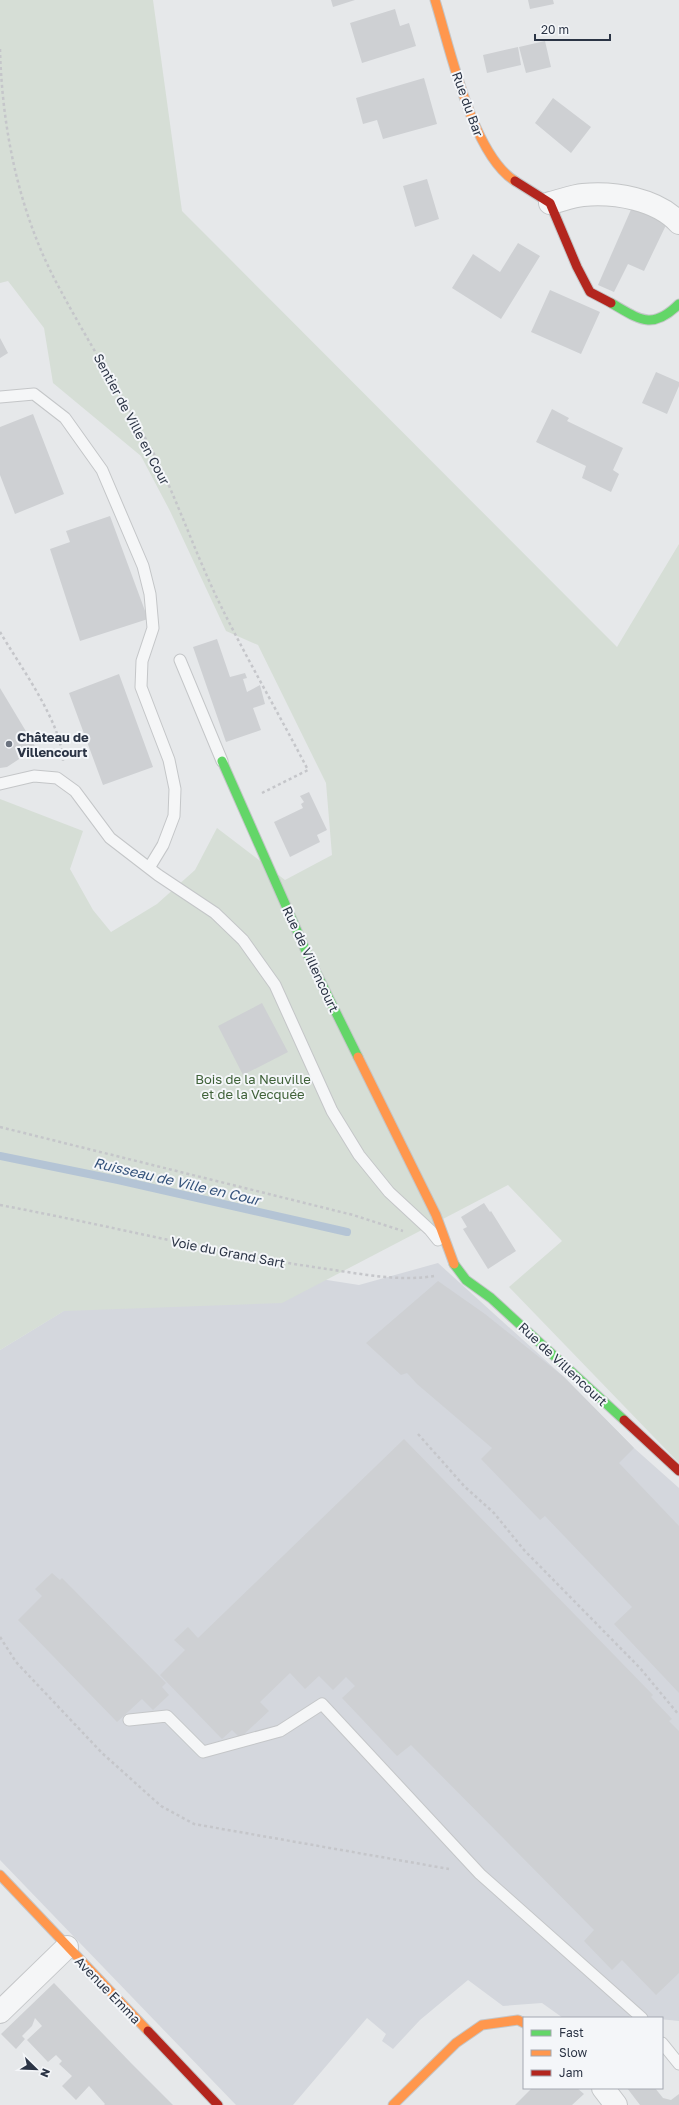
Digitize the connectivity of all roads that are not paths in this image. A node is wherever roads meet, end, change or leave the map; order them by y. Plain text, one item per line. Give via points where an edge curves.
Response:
1 (436, 0) edge
2 (550, 203) junction
3 (679, 224) edge
4 (679, 304) edge
5 (0, 397) edge
6 (180, 660) dead end
7 (222, 761) joint
8 (0, 784) edge
9 (149, 868) junction
10 (450, 1255) junction
11 (679, 1471) edge
12 (129, 1720) dead end
13 (0, 1875) edge
14 (67, 1947) junction
15 (0, 2012) edge
16 (641, 2017) edge
17 (523, 2022) edge
18 (663, 2044) edge
19 (679, 2064) edge
20 (604, 2089) edge
21 (218, 2105) edge
22 (393, 2105) edge
23 (616, 2105) edge

1 - 2 street, Rue du Bar via 470,115 485,148 507,176
2 - 3 street via 582,195 614,195 639,200 656,207 672,216
2 - 4 street via 590,292 643,321 658,319
5 - 9 lane via 34,394 65,418 102,470 143,566 150,594 153,628 142,661 141,687 169,760 175,789 174,816 163,845
6 - 7 lane, Rue de Villencourt
7 - 10 street, Rue de Villencourt via 309,958 436,1216
8 - 9 lane, Rue de Villencourt via 34,776 57,778 75,791 110,838
9 - 10 lane, Rue de Villencourt via 215,912 243,940 274,986 332,1111 359,1156 389,1192 430,1230
10 - 11 street, Rue de Villencourt via 465,1278 491,1298
12 - 16 lane via 167,1716 203,1752 280,1731 322,1704 480,1874
13 - 14 street, Avenue Emma via 46,1921
14 - 15 street
14 - 21 street, Avenue Emma
17 - 22 street via 518,2020 482,2025 456,2043
18 - 19 lane
20 - 23 street

